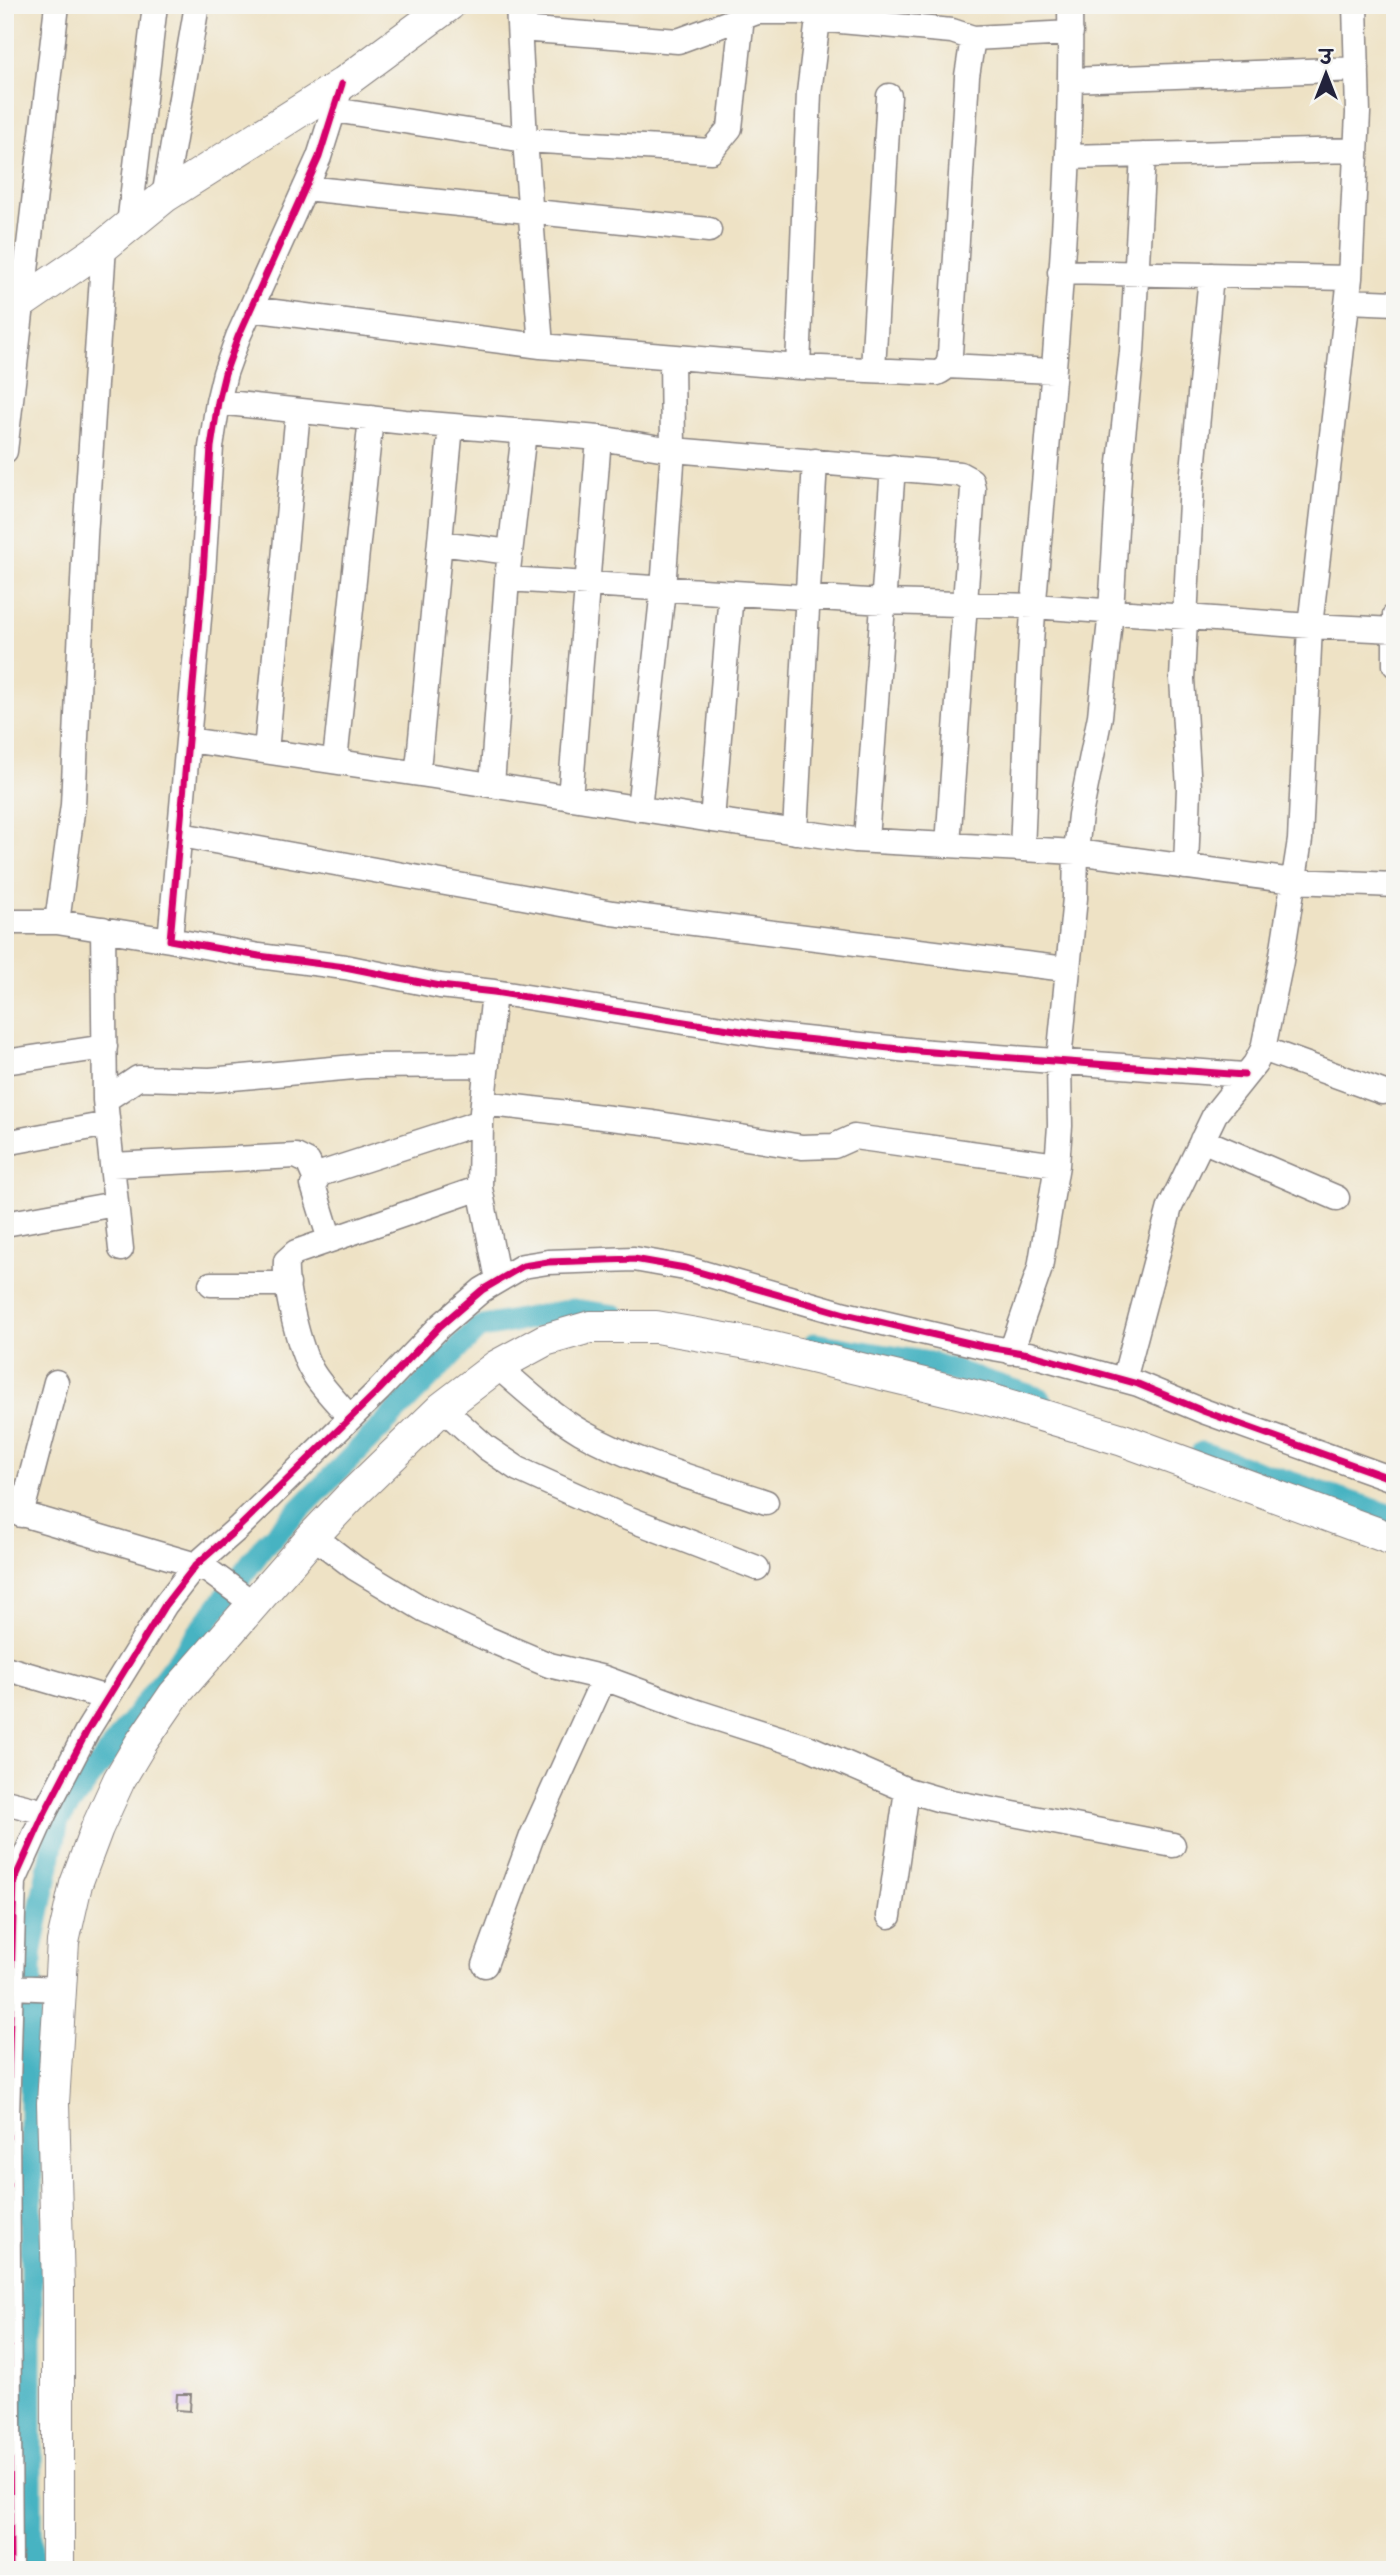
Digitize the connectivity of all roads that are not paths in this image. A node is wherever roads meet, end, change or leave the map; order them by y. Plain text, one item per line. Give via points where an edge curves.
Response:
1 (57, 5) edge
2 (155, 5) edge
3 (197, 5) edge
4 (449, 5) edge
5 (1070, 5) edge
6 (1355, 5) edge
7 (519, 17) edge
8 (742, 17) junction
9 (818, 19) junction
10 (1071, 33) junction
11 (973, 38) junction
12 (1357, 69) junction
13 (1071, 80) junction
14 (889, 96) dead end
15 (338, 97) junction
16 (526, 140) junction
17 (1356, 150) junction
18 (1143, 155) junction
19 (1068, 157) junction
20 (305, 188) junction
21 (164, 197) junction
22 (531, 211) junction
23 (129, 225) junction
24 (709, 230) dead end
25 (104, 246) junction
26 (1060, 272) junction
27 (1138, 274) junction
28 (1211, 275) junction
29 (1349, 290) junction
30 (1395, 303) edge
31 (13, 309) edge
32 (251, 309) junction
33 (541, 346) junction
34 (672, 357) junction
35 (947, 366) junction
36 (798, 367) junction
37 (873, 369) junction
38 (1053, 371) junction
39 (218, 402) junction
40 (298, 411) junction
41 (371, 418) junction
42 (451, 426) junction
43 (524, 432) junction
44 (599, 438) junction
45 (673, 450) junction
46 (5, 451) edge
47 (815, 461) junction
48 (894, 467) junction
49 (440, 543) junction
50 (510, 552) junction
51 (507, 579) junction
52 (589, 584) junction
53 (663, 589) junction
54 (731, 593) junction
55 (809, 597) junction
56 (884, 602) junction
57 (966, 605) junction
58 (1034, 606) junction
59 (1111, 611) junction
60 (1186, 615) junction
61 (1394, 625) edge
62 (1310, 626) junction
63 (1395, 665) edge
64 (189, 740) junction
65 (267, 751) junction
66 (335, 761) junction
67 (416, 773) junction
68 (492, 785) junction
69 (570, 798) junction
70 (639, 809) junction
71 (712, 821) junction
72 (795, 832) junction
73 (181, 835) junction
74 (866, 840) junction
75 (948, 845) junction
76 (1022, 849) junction
77 (1076, 852) junction
78 (1186, 867) junction
79 (1293, 881) junction
80 (1395, 885) edge
81 (5, 922) edge
82 (57, 922) junction
83 (103, 929) junction
84 (170, 940) junction
85 (1066, 968) junction
86 (494, 992) junction
87 (104, 1047) junction
88 (1264, 1049) junction
89 (1059, 1060) junction
90 (5, 1062) edge
91 (486, 1065) junction
92 (1244, 1075) junction
93 (1382, 1092) dead end
94 (106, 1100) junction
95 (482, 1112) junction
96 (108, 1124) junction
97 (1202, 1140) junction
98 (5, 1143) edge
99 (112, 1165) junction
100 (1057, 1165) junction
101 (316, 1178) junction
102 (480, 1188) junction
103 (1338, 1198) dead end
104 (115, 1204) junction
105 (5, 1224) edge
106 (330, 1240) junction
107 (121, 1249) dead end
108 (498, 1280) junction
109 (211, 1284) dead end
110 (288, 1284) junction
111 (1011, 1352) junction
112 (497, 1366) junction
113 (1124, 1380) junction
114 (56, 1382) dead end
115 (442, 1408) junction
116 (350, 1418) junction
117 (1395, 1480) edge
118 (766, 1502) dead end
119 (13, 1512) edge
120 (313, 1536) junction
121 (1395, 1540) edge
122 (203, 1568) junction
123 (757, 1568) dead end
124 (247, 1599) junction
125 (5, 1668) edge
126 (604, 1678) junction
127 (107, 1698) junction
128 (907, 1790) junction
129 (5, 1802) edge
130 (45, 1812) junction
131 (1173, 1845) dead end
132 (10, 1880) edge
133 (889, 1916) dead end
134 (485, 1965) dead end
135 (26, 1990) edge
136 (7, 2144) edge
137 (7, 2227) edge
138 (6, 2293) edge
139 (7, 2356) edge
140 (7, 2420) edge
141 (8, 2531) edge
142 (9, 2570) edge
143 (58, 2570) edge

1 - 31 street
2 - 23 street
3 - 21 street
4 - 15 street
5 - 10 street
6 - 12 street
7 - 8 street via 678,41
7 - 16 street
8 - 9 street via 757,12 806,12
8 - 16 street via 730,128 711,151
9 - 11 street via 952,31
9 - 36 street via 809,93
10 - 11 street
10 - 13 street
11 - 35 street
12 - 13 street
12 - 17 street
13 - 19 street
14 - 37 street
15 - 16 street
15 - 20 street
15 - 21 street
16 - 22 street
17 - 18 street
17 - 29 street
18 - 19 street
18 - 27 street
19 - 26 street
20 - 22 street
20 - 32 street
21 - 23 street
22 - 24 street
22 - 33 street
23 - 25 street
25 - 31 street
25 - 82 street via 73,805
26 - 27 street
26 - 38 street
27 - 28 street
27 - 59 street
28 - 29 street
28 - 60 street via 1192,482
29 - 30 street
29 - 62 street
31 - 46 street
32 - 33 street
32 - 39 street via 233,349
33 - 34 street
34 - 36 street
34 - 45 street
35 - 37 street via 937,373
35 - 38 street
36 - 37 street
38 - 58 street
39 - 40 street
39 - 64 street
40 - 41 street
40 - 65 street
41 - 42 street
41 - 66 street
42 - 43 street
42 - 49 street
43 - 44 street
43 - 50 street
44 - 45 street
44 - 52 street
45 - 47 street
45 - 53 street
47 - 48 street
47 - 55 street
48 - 56 street
48 - 57 street via 960,474 971,480
49 - 50 street
49 - 67 street
50 - 51 street
51 - 52 street
51 - 68 street
52 - 53 street
52 - 69 street
53 - 54 street
53 - 70 street
54 - 55 street
54 - 71 street
55 - 56 street
55 - 72 street
56 - 57 street
56 - 74 street
57 - 58 street
57 - 75 street
58 - 59 street
58 - 76 street
59 - 60 street
59 - 77 street via 1100,716
60 - 62 street
60 - 78 street via 1182,679 1189,788
61 - 62 street
61 - 63 street
62 - 79 street via 1300,840
64 - 65 street
64 - 73 street
65 - 66 street
66 - 67 street
67 - 68 street
68 - 69 street
69 - 70 street
70 - 71 street
71 - 72 street
72 - 74 street
73 - 84 street
73 - 85 street via 612,913
74 - 75 street
75 - 76 street
76 - 77 street
77 - 78 street
77 - 85 street
78 - 79 street
79 - 80 street
79 - 88 street
81 - 82 street
82 - 83 street
83 - 84 street
83 - 87 street
84 - 86 street
85 - 89 street
86 - 89 street via 767,1035
86 - 91 street
87 - 90 street
87 - 94 street
88 - 92 street
88 - 93 street
89 - 92 street
89 - 100 street
91 - 94 street via 365,1066 210,1080 138,1078
91 - 95 street
92 - 97 street
94 - 96 street
95 - 100 street via 653,1123 802,1147 834,1146 854,1137
95 - 101 street
95 - 102 street
96 - 98 street
96 - 99 street
97 - 103 street
97 - 113 street via 1170,1208
99 - 101 street via 296,1156 308,1162
99 - 104 street
100 - 111 street via 1040,1268
101 - 106 street via 314,1195
102 - 106 street
102 - 108 street
104 - 105 street
104 - 107 street
106 - 110 street via 289,1256 285,1268
108 - 111 street via 523,1266 548,1262 634,1259 722,1277 845,1314
108 - 116 street via 440,1326
109 - 110 street
110 - 116 street via 302,1347 313,1372
111 - 113 street
112 - 115 street
112 - 118 street via 551,1413 617,1451
112 - 121 street via 545,1340 590,1327 656,1327 765,1346 991,1400 1097,1432
113 - 117 street
114 - 119 street
115 - 120 street
115 - 123 street via 518,1469 622,1516
116 - 122 street
119 - 122 street
120 - 124 street
120 - 126 street via 423,1609 549,1665
122 - 124 street
122 - 127 street via 164,1605
124 - 135 street via 174,1695 120,1780 76,1884 63,1942
125 - 127 street
126 - 128 street via 810,1748
126 - 134 street via 532,1836
127 - 130 street
128 - 131 street
128 - 133 street
129 - 130 street
130 - 132 street
132 - 135 street
135 - 136 street
135 - 143 street via 53,2103
136 - 137 street
137 - 138 street
138 - 139 street
139 - 140 street
140 - 141 street
141 - 142 street

